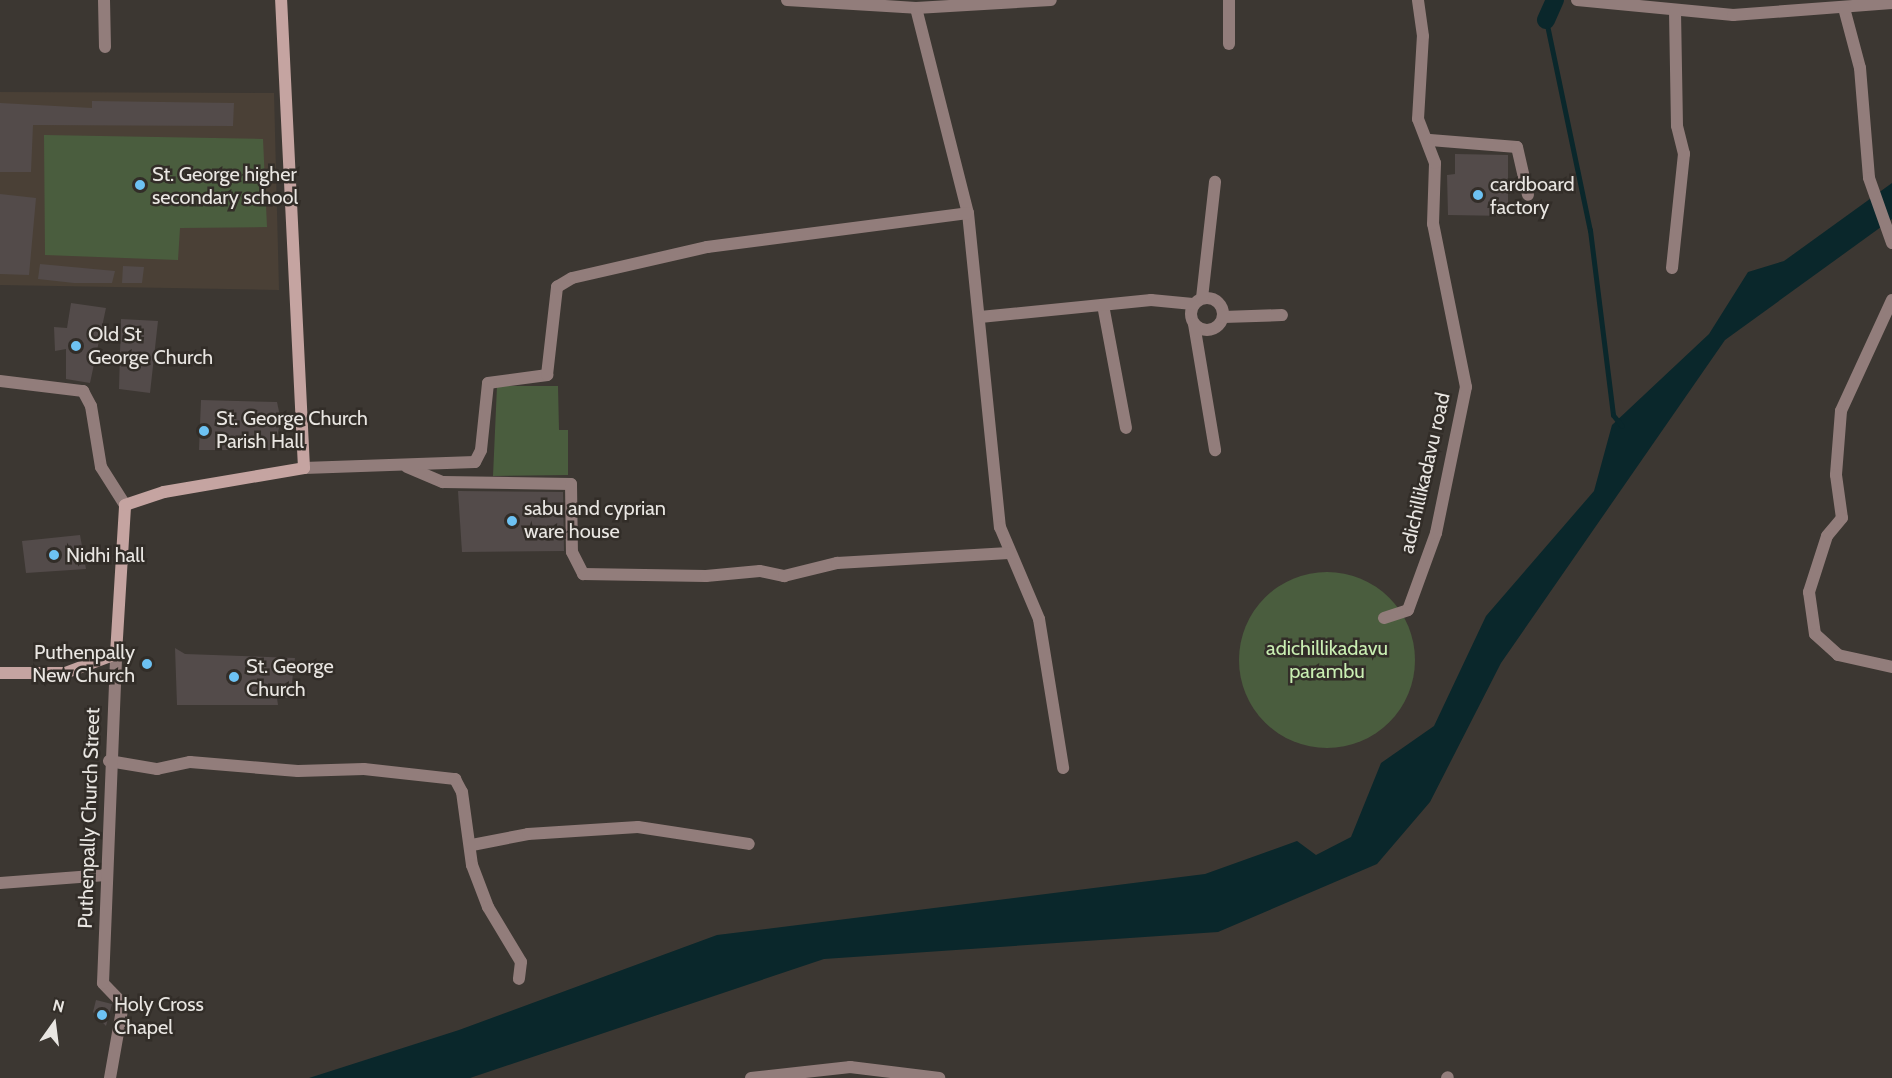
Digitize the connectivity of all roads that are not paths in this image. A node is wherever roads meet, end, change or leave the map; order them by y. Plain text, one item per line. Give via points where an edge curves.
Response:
1 (104, 0) edge
2 (281, 0) edge
3 (787, 0) edge
4 (1051, 0) edge
5 (1229, 0) edge
6 (1418, 0) edge
7 (1577, 0) edge
8 (1892, 3) edge
9 (916, 8) junction
10 (1844, 8) junction
11 (1675, 12) junction
12 (1229, 44) dead end
13 (105, 47) dead end
14 (1430, 140) junction
15 (1215, 182) dead end
16 (1528, 195) dead end
17 (968, 213) junction
18 (1890, 238) edge
19 (1672, 268) dead end
20 (1892, 300) edge
21 (1198, 301) junction
22 (1103, 305) junction
23 (1282, 315) dead end
24 (1223, 316) junction
25 (980, 317) junction
26 (1194, 324) junction
27 (0, 381) edge
28 (1126, 428) dead end
29 (1215, 450) dead end
30 (403, 465) junction
31 (303, 468) junction
32 (125, 505) junction
33 (1009, 553) junction
34 (1384, 618) dead end
35 (116, 654) junction
36 (1892, 667) edge
37 (0, 674) edge
38 (109, 761) junction
39 (1063, 768) dead end
40 (748, 844) dead end
41 (471, 845) junction
42 (106, 875) junction
43 (0, 883) edge
44 (519, 979) dead end
45 (110, 1078) edge
46 (751, 1078) edge
47 (939, 1078) edge

1 - 13 street
2 - 31 main road
3 - 9 street
4 - 9 street
5 - 12 street
6 - 14 street via 1424,36 1418,119
7 - 11 street
8 - 10 street
9 - 17 street
10 - 11 street via 1733,15
10 - 18 street via 1860,68 1869,178
11 - 19 street via 1677,126 1684,154
14 - 16 street via 1517,147
14 - 34 street, adichillikadavu road via 1433,224 1442,247 1466,387 1436,533 1408,610
15 - 21 street
17 - 25 street
17 - 30 street via 707,247 572,278 557,287 547,375 488,383 481,450 475,462
20 - 36 street via 1840,411 1836,475 1842,518 1827,536 1809,592 1815,634 1838,656
21 - 22 street
21 - 24 street via 1218,302
21 - 26 street
22 - 25 street
22 - 28 street
23 - 24 street
24 - 26 street via 1208,330
25 - 33 street via 1000,527
26 - 29 street
27 - 32 street via 83,391 91,406 101,467
30 - 31 street
30 - 33 street via 443,482 571,484 572,552 583,574 706,576 760,571 784,576 837,563
31 - 32 main road via 164,492
32 - 35 main road
33 - 39 street via 1039,619
35 - 37 main road via 65,672
35 - 38 street, Puthenpally Church Street
38 - 41 street via 157,769 190,762 298,771 364,768 455,779
38 - 42 street, Puthenpally Church Street
40 - 41 street via 638,827 528,834
41 - 44 street via 488,907 521,962
42 - 43 street
42 - 45 street, Puthenpally Church Street via 103,982 123,1004
46 - 47 street via 850,1067

